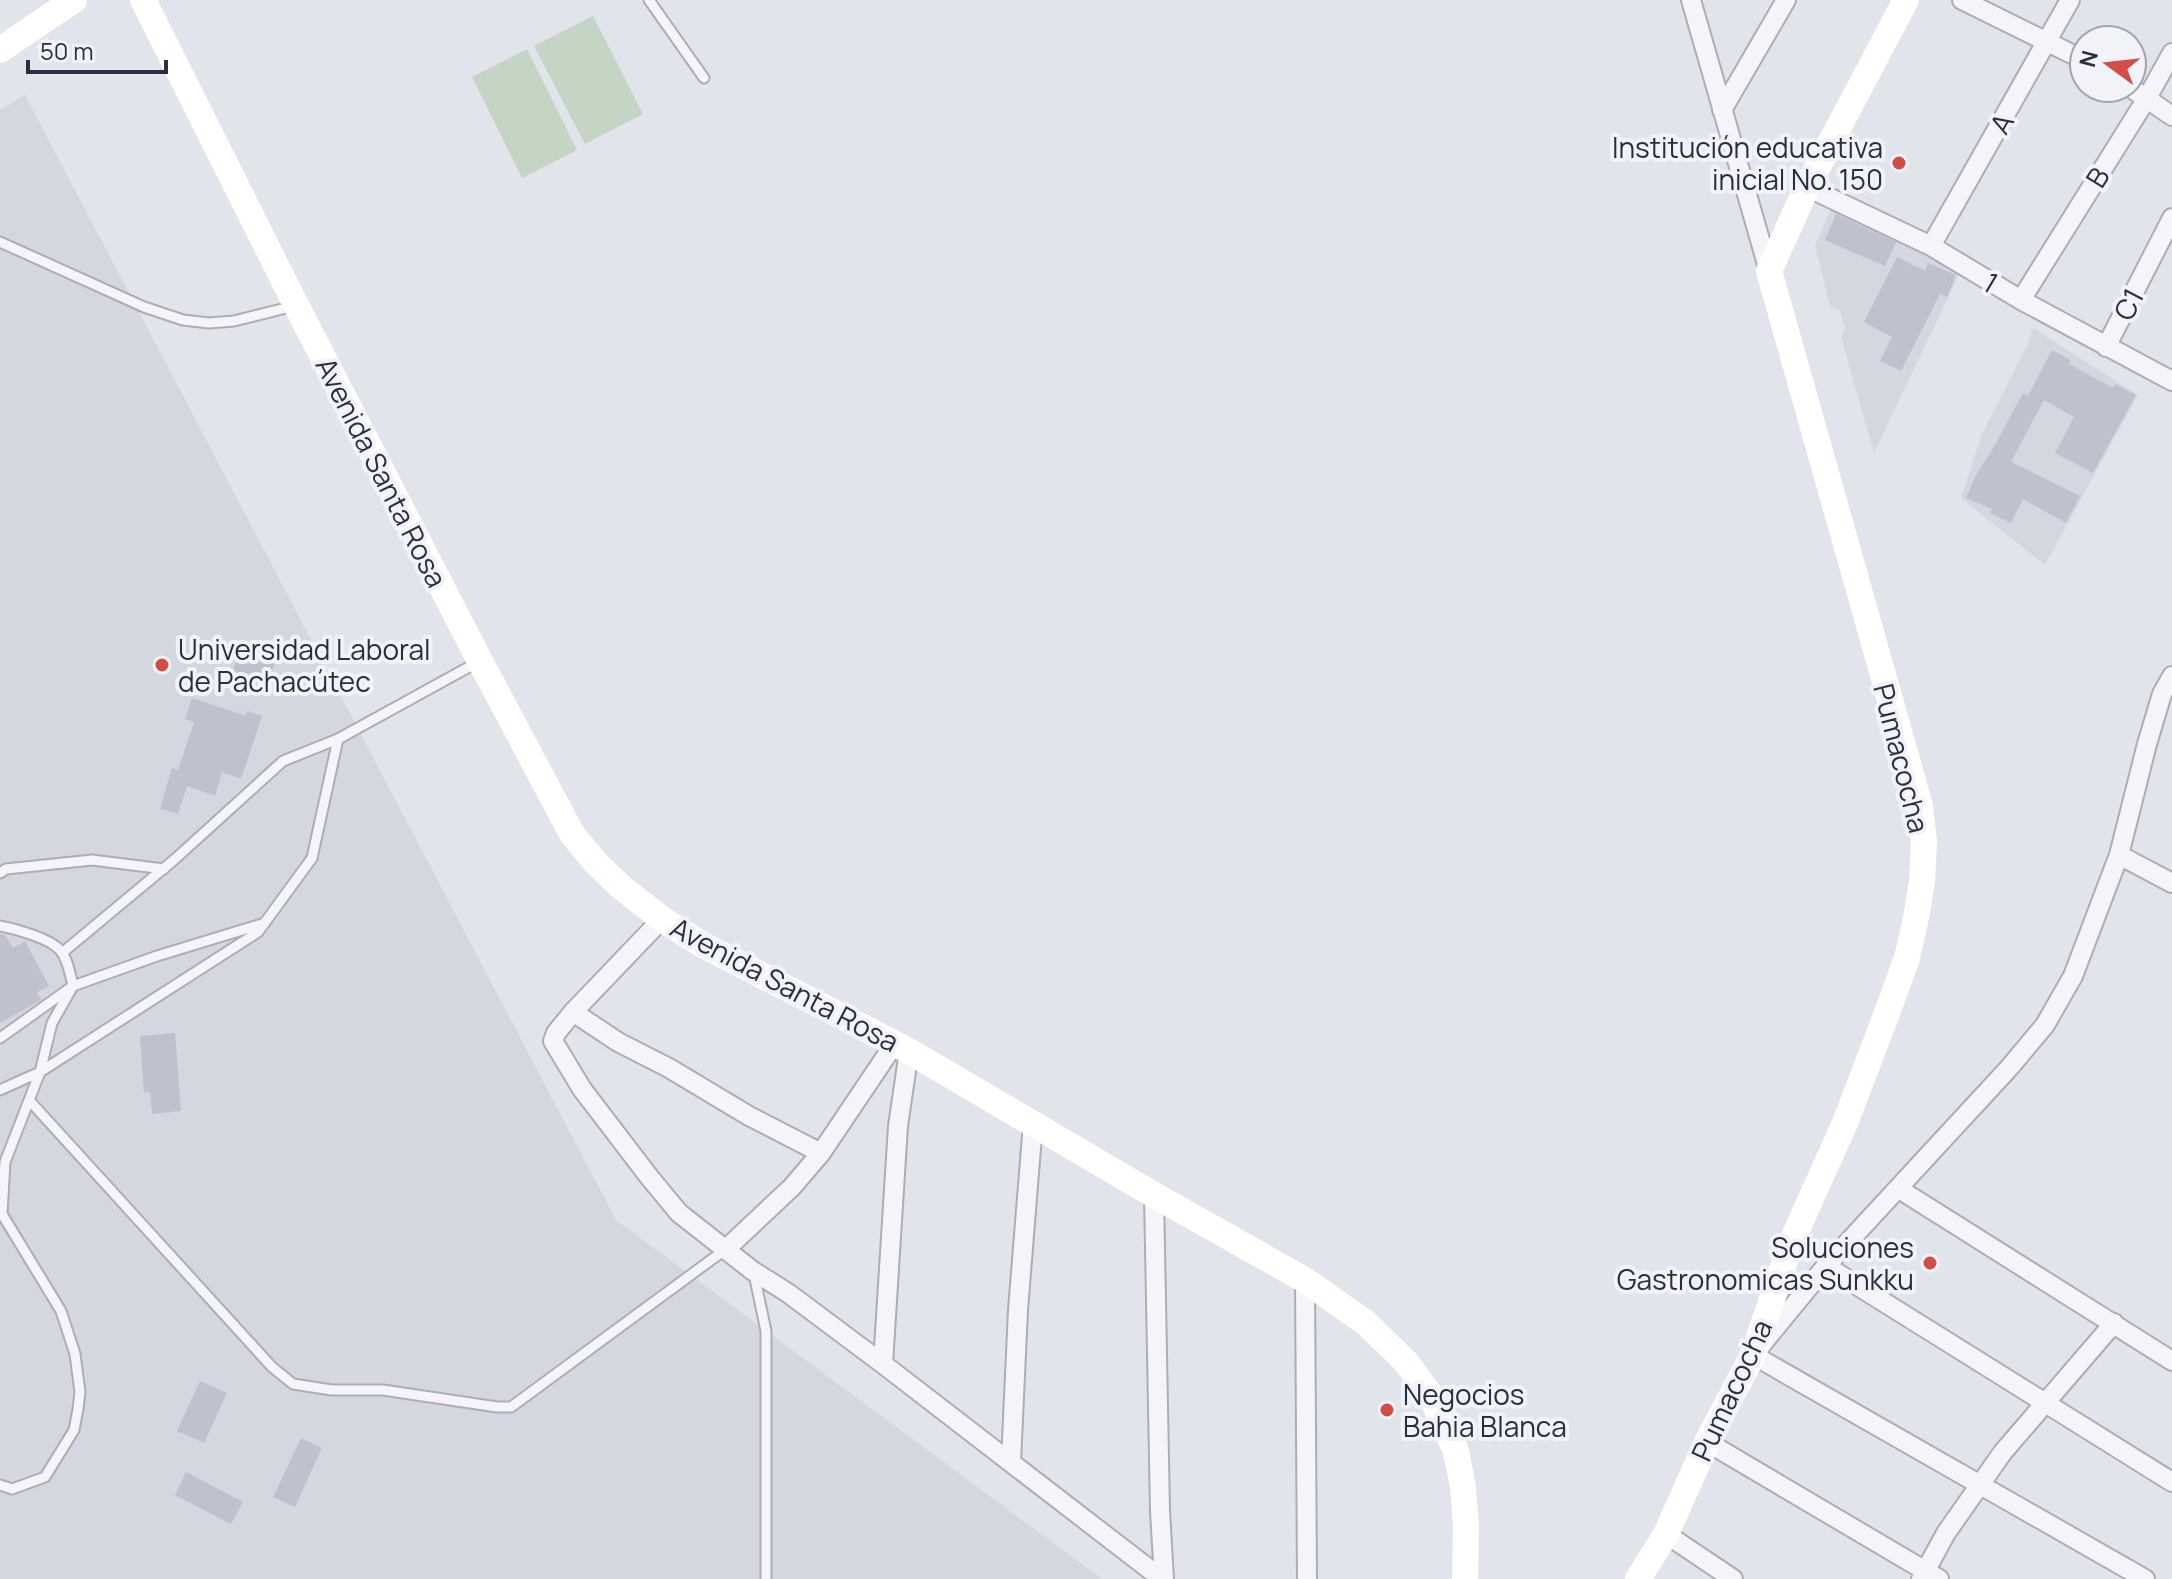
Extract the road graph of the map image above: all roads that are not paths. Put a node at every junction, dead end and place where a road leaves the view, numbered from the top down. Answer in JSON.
{"nodes":[{"id":1,"x":74,"y":0,"type":"edge"},
{"id":2,"x":143,"y":0,"type":"edge"},
{"id":3,"x":649,"y":0,"type":"edge"},
{"id":4,"x":1691,"y":0,"type":"edge"},
{"id":5,"x":1786,"y":0,"type":"edge"},
{"id":6,"x":1906,"y":0,"type":"edge"},
{"id":7,"x":1962,"y":0,"type":"edge"},
{"id":8,"x":2070,"y":0,"type":"edge"},
{"id":9,"x":2048,"y":40,"type":"junction"},
{"id":10,"x":0,"y":50,"type":"edge"},
{"id":11,"x":2068,"y":51,"type":"edge"},
{"id":12,"x":2172,"y":53,"type":"edge"},
{"id":13,"x":704,"y":78,"type":"dead end"},
{"id":14,"x":2148,"y":82,"type":"edge"},
{"id":15,"x":2148,"y":99,"type":"edge"},
{"id":16,"x":2133,"y":104,"type":"edge"},
{"id":17,"x":1722,"y":110,"type":"junction"},
{"id":18,"x":2172,"y":116,"type":"edge"},
{"id":19,"x":1807,"y":187,"type":"junction"},
{"id":20,"x":2172,"y":218,"type":"edge"},
{"id":21,"x":0,"y":242,"type":"edge"},
{"id":22,"x":1931,"y":246,"type":"junction"},
{"id":23,"x":1769,"y":271,"type":"junction"},
{"id":24,"x":2021,"y":300,"type":"junction"},
{"id":25,"x":296,"y":305,"type":"junction"},
{"id":26,"x":2106,"y":347,"type":"junction"},
{"id":27,"x":2172,"y":381,"type":"edge"},
{"id":28,"x":480,"y":661,"type":"junction"},
{"id":29,"x":2172,"y":676,"type":"edge"},
{"id":30,"x":338,"y":739,"type":"junction"},
{"id":31,"x":2119,"y":855,"type":"junction"},
{"id":32,"x":164,"y":869,"type":"junction"},
{"id":33,"x":0,"y":873,"type":"edge"},
{"id":34,"x":2172,"y":883,"type":"edge"},
{"id":35,"x":662,"y":919,"type":"junction"},
{"id":36,"x":265,"y":923,"type":"junction"},
{"id":37,"x":0,"y":926,"type":"edge"},
{"id":38,"x":62,"y":953,"type":"junction"},
{"id":39,"x":73,"y":986,"type":"junction"},
{"id":40,"x":573,"y":1012,"type":"junction"},
{"id":41,"x":0,"y":1038,"type":"edge"},
{"id":42,"x":902,"y":1047,"type":"junction"},
{"id":43,"x":40,"y":1072,"type":"junction"},
{"id":44,"x":0,"y":1090,"type":"edge"},
{"id":45,"x":29,"y":1100,"type":"junction"},
{"id":46,"x":1033,"y":1123,"type":"junction"},
{"id":47,"x":821,"y":1153,"type":"junction"},
{"id":48,"x":1899,"y":1189,"type":"junction"},
{"id":49,"x":1154,"y":1195,"type":"junction"},
{"id":50,"x":726,"y":1249,"type":"junction"},
{"id":51,"x":1826,"y":1266,"type":"junction"},
{"id":52,"x":753,"y":1271,"type":"junction"},
{"id":53,"x":1305,"y":1280,"type":"junction"},
{"id":54,"x":2114,"y":1323,"type":"junction"},
{"id":55,"x":1753,"y":1355,"type":"junction"},
{"id":56,"x":2170,"y":1355,"type":"edge"},
{"id":57,"x":883,"y":1364,"type":"junction"},
{"id":58,"x":2045,"y":1404,"type":"junction"},
{"id":59,"x":1707,"y":1442,"type":"junction"},
{"id":60,"x":1011,"y":1462,"type":"junction"},
{"id":61,"x":2172,"y":1482,"type":"edge"},
{"id":62,"x":0,"y":1485,"type":"edge"},
{"id":63,"x":1980,"y":1485,"type":"junction"},
{"id":64,"x":1666,"y":1534,"type":"junction"},
{"id":65,"x":1928,"y":1576,"type":"edge"},
{"id":66,"x":766,"y":1579,"type":"edge"},
{"id":67,"x":1163,"y":1579,"type":"edge"},
{"id":68,"x":1307,"y":1579,"type":"edge"},
{"id":69,"x":1465,"y":1579,"type":"edge"},
{"id":70,"x":1638,"y":1579,"type":"edge"},
{"id":71,"x":1733,"y":1579,"type":"edge"},
{"id":72,"x":2145,"y":1579,"type":"edge"}],
"edges":[{"from":1,"to":10,"type":"street"},
{"from":2,"to":25,"type":"street","name":"Avenida Santa Rosa"},
{"from":3,"to":13,"type":"lane"},
{"from":4,"to":17,"type":"street","name":"Pumacocha"},
{"from":5,"to":17,"type":"street"},
{"from":6,"to":19,"type":"street"},
{"from":7,"to":9,"type":"street"},
{"from":8,"to":9,"type":"street","name":"A"},
{"from":9,"to":11,"type":"street"},
{"from":9,"to":22,"type":"street","name":"A"},
{"from":12,"to":14,"type":"street","name":"B"},
{"from":15,"to":18,"type":"street"},
{"from":16,"to":24,"type":"street","name":"B"},
{"from":17,"to":23,"type":"street","name":"Pumacocha"},
{"from":19,"to":22,"type":"street","name":"1"},
{"from":19,"to":23,"type":"street"},
{"from":20,"to":26,"type":"street","name":"C1"},
{"from":21,"to":25,"type":"lane"},
{"from":22,"to":24,"type":"street","name":"1"},
{"from":23,"to":55,"type":"street","name":"Pumacocha"},
{"from":24,"to":26,"type":"street","name":"1"},
{"from":25,"to":28,"type":"street","name":"Avenida Santa Rosa"},
{"from":26,"to":27,"type":"street","name":"1"},
{"from":28,"to":30,"type":"lane"},
{"from":28,"to":35,"type":"street","name":"Avenida Santa Rosa"},
{"from":29,"to":31,"type":"street"},
{"from":30,"to":32,"type":"lane"},
{"from":30,"to":36,"type":"lane"},
{"from":31,"to":34,"type":"street"},
{"from":31,"to":48,"type":"street"},
{"from":32,"to":33,"type":"lane"},
{"from":32,"to":38,"type":"lane"},
{"from":35,"to":40,"type":"street"},
{"from":35,"to":42,"type":"street","name":"Avenida Santa Rosa"},
{"from":36,"to":39,"type":"lane"},
{"from":36,"to":43,"type":"lane"},
{"from":37,"to":38,"type":"lane"},
{"from":38,"to":39,"type":"lane"},
{"from":39,"to":41,"type":"lane"},
{"from":39,"to":43,"type":"lane"},
{"from":40,"to":47,"type":"street"},
{"from":40,"to":50,"type":"street"},
{"from":42,"to":46,"type":"street","name":"Avenida Santa Rosa"},
{"from":42,"to":47,"type":"street"},
{"from":42,"to":57,"type":"street"},
{"from":43,"to":44,"type":"lane"},
{"from":43,"to":45,"type":"lane"},
{"from":45,"to":50,"type":"lane"},
{"from":45,"to":62,"type":"lane"},
{"from":46,"to":49,"type":"street","name":"Avenida Santa Rosa"},
{"from":46,"to":60,"type":"street"},
{"from":47,"to":50,"type":"street"},
{"from":48,"to":51,"type":"street"},
{"from":48,"to":54,"type":"street"},
{"from":49,"to":53,"type":"street","name":"Avenida Santa Rosa"},
{"from":49,"to":67,"type":"street"},
{"from":50,"to":52,"type":"street"},
{"from":51,"to":55,"type":"street"},
{"from":51,"to":58,"type":"street"},
{"from":52,"to":57,"type":"street"},
{"from":52,"to":66,"type":"lane"},
{"from":53,"to":68,"type":"street"},
{"from":53,"to":69,"type":"street","name":"Avenida Santa Rosa"},
{"from":54,"to":56,"type":"street"},
{"from":54,"to":58,"type":"street"},
{"from":55,"to":59,"type":"street","name":"Pumacocha"},
{"from":55,"to":63,"type":"street"},
{"from":57,"to":60,"type":"street"},
{"from":58,"to":61,"type":"street"},
{"from":58,"to":63,"type":"street"},
{"from":59,"to":64,"type":"street","name":"Pumacocha"},
{"from":59,"to":65,"type":"street"},
{"from":60,"to":67,"type":"street"},
{"from":63,"to":65,"type":"street"},
{"from":63,"to":72,"type":"street"},
{"from":64,"to":70,"type":"street","name":"Pumacocha"},
{"from":64,"to":71,"type":"street"}]}
